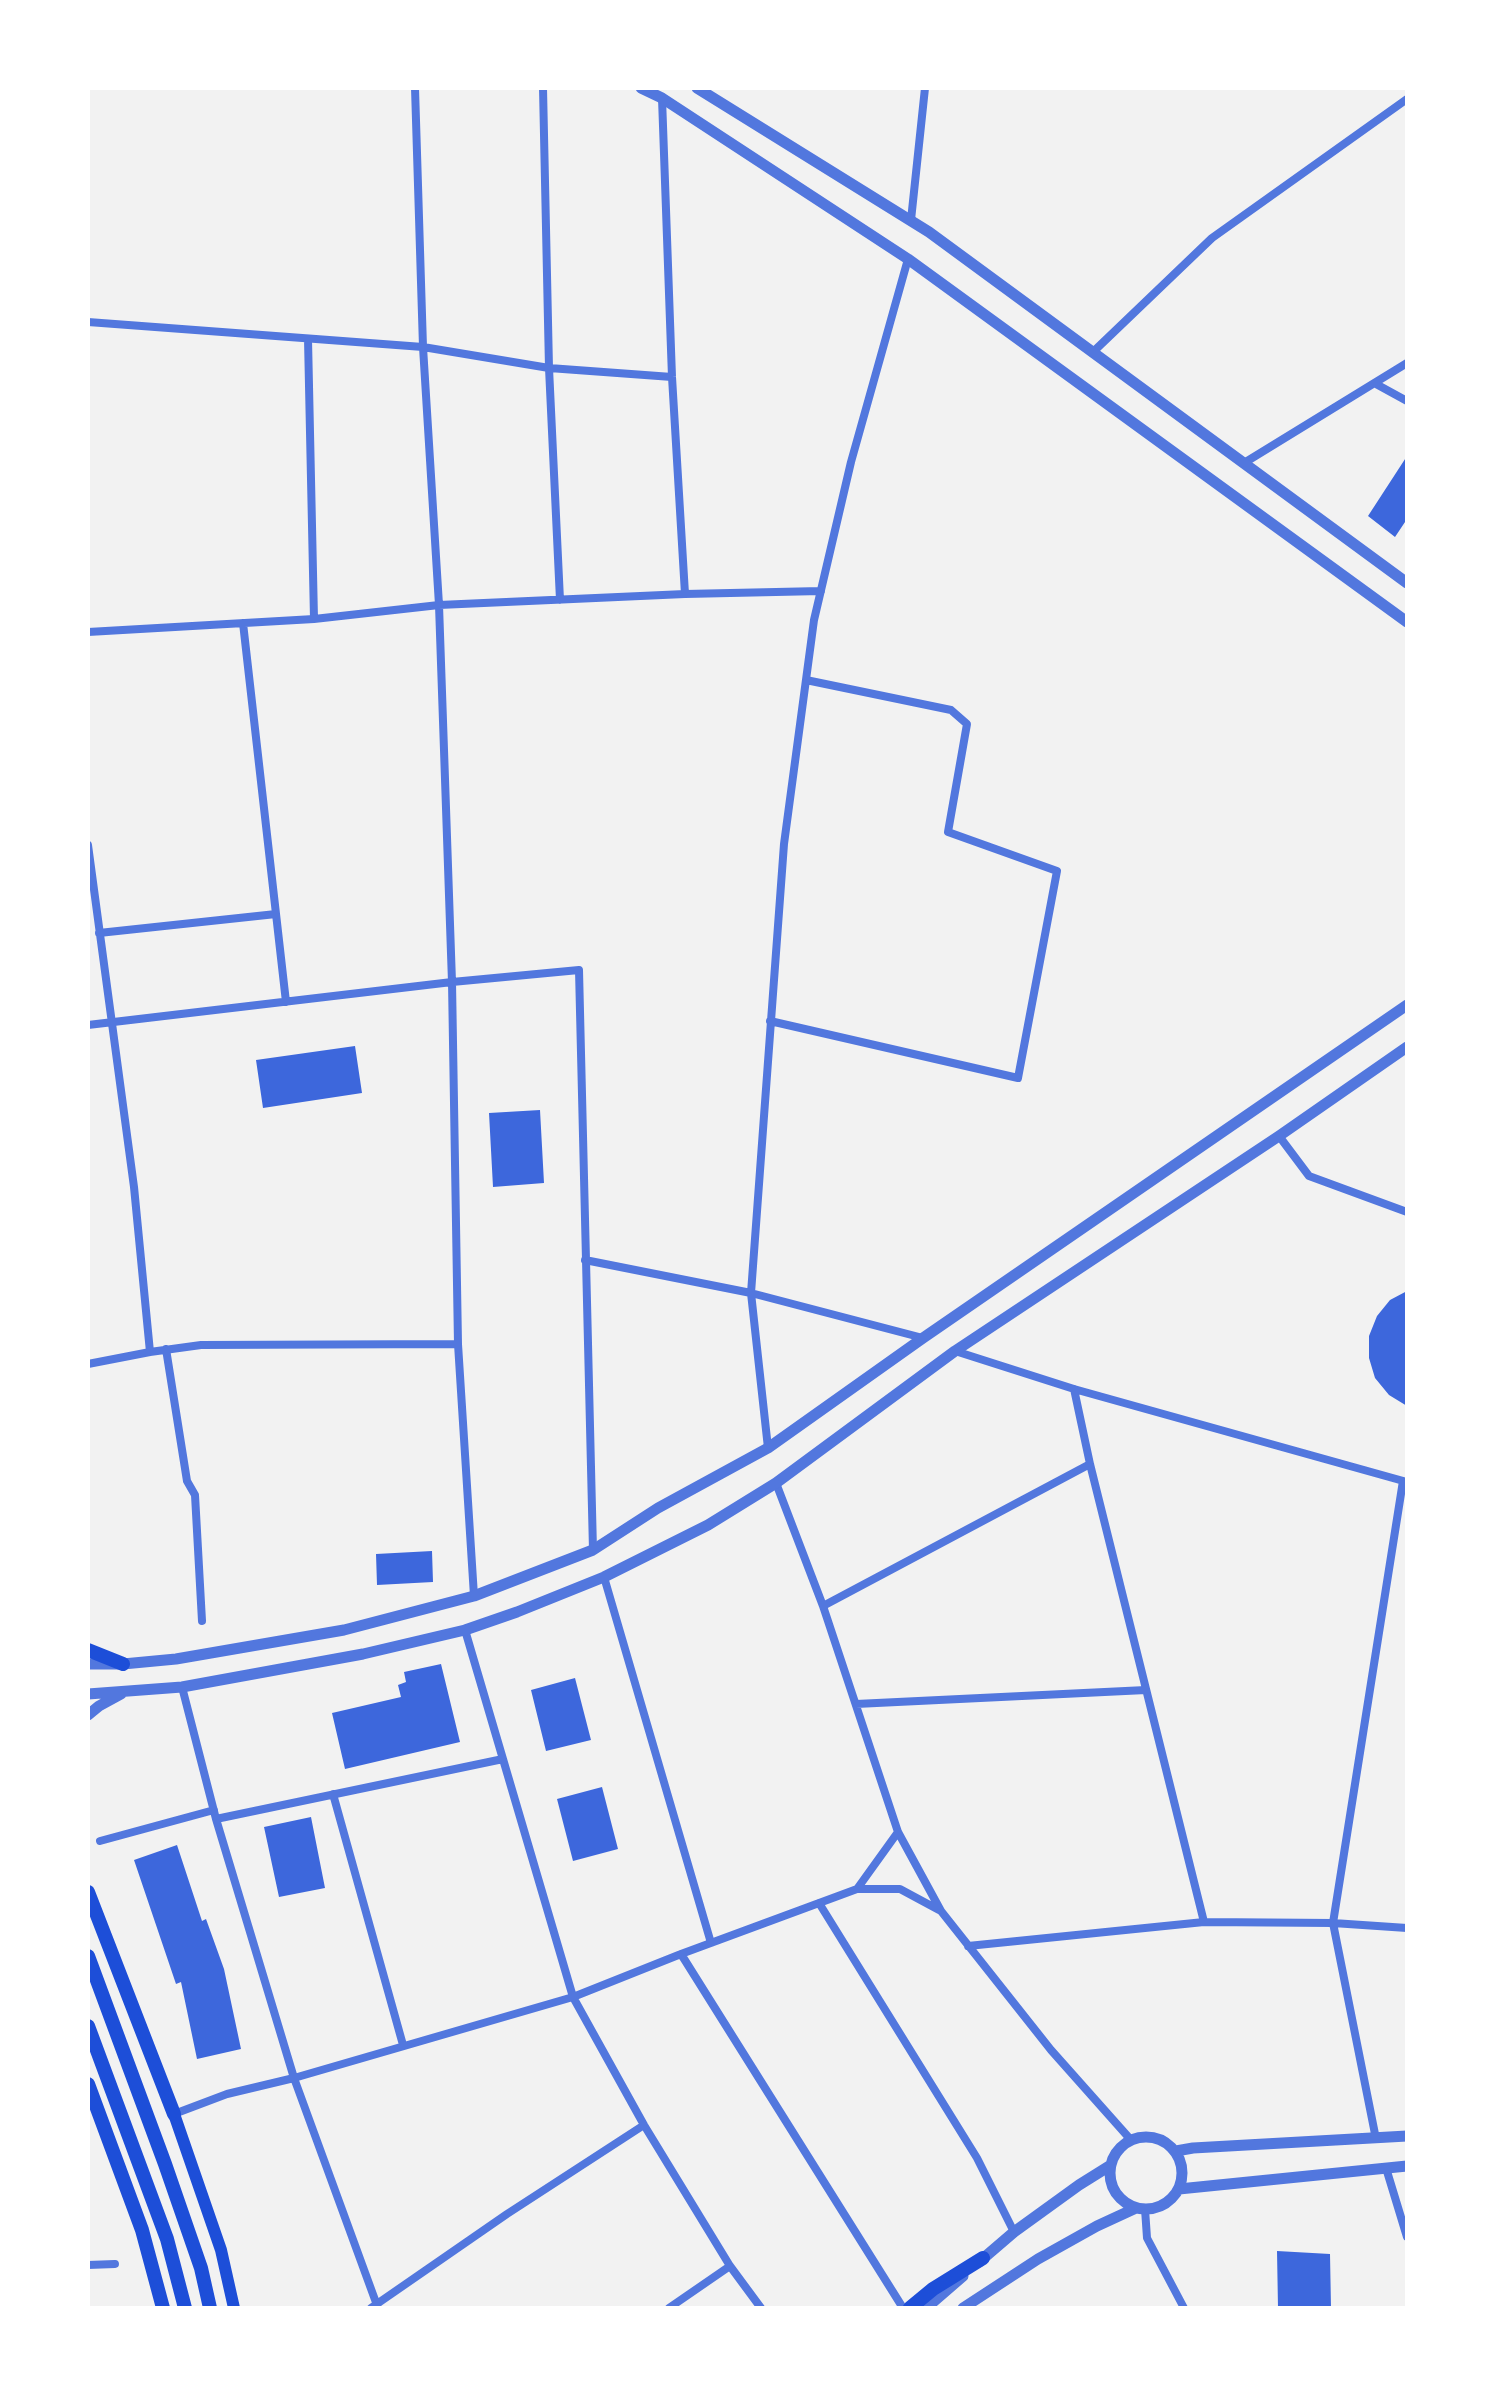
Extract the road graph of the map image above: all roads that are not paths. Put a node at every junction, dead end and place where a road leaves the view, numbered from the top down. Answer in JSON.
{"nodes":[{"id":1,"x":415,"y":88,"type":"edge"},
{"id":2,"x":543,"y":88,"type":"edge"},
{"id":3,"x":641,"y":88,"type":"edge"},
{"id":4,"x":697,"y":88,"type":"edge"},
{"id":5,"x":925,"y":88,"type":"edge"},
{"id":6,"x":662,"y":98,"type":"junction"},
{"id":7,"x":1407,"y":99,"type":"edge"},
{"id":8,"x":911,"y":220,"type":"junction"},
{"id":9,"x":908,"y":259,"type":"junction"},
{"id":10,"x":88,"y":322,"type":"edge"},
{"id":11,"x":308,"y":339,"type":"junction"},
{"id":12,"x":423,"y":347,"type":"junction"},
{"id":13,"x":1093,"y":352,"type":"junction"},
{"id":14,"x":1407,"y":363,"type":"edge"},
{"id":15,"x":549,"y":368,"type":"junction"},
{"id":16,"x":672,"y":377,"type":"junction"},
{"id":17,"x":1376,"y":384,"type":"junction"},
{"id":18,"x":1407,"y":401,"type":"edge"},
{"id":19,"x":1244,"y":463,"type":"junction"},
{"id":20,"x":1407,"y":583,"type":"edge"},
{"id":21,"x":821,"y":591,"type":"junction"},
{"id":22,"x":685,"y":594,"type":"junction"},
{"id":23,"x":560,"y":600,"type":"junction"},
{"id":24,"x":439,"y":605,"type":"junction"},
{"id":25,"x":314,"y":619,"type":"junction"},
{"id":26,"x":1407,"y":622,"type":"edge"},
{"id":27,"x":243,"y":623,"type":"junction"},
{"id":28,"x":88,"y":632,"type":"edge"},
{"id":29,"x":806,"y":680,"type":"junction"},
{"id":30,"x":88,"y":845,"type":"edge"},
{"id":31,"x":276,"y":914,"type":"junction"},
{"id":32,"x":99,"y":933,"type":"junction"},
{"id":33,"x":452,"y":982,"type":"junction"},
{"id":34,"x":286,"y":1002,"type":"junction"},
{"id":35,"x":1407,"y":1005,"type":"edge"},
{"id":36,"x":770,"y":1021,"type":"junction"},
{"id":37,"x":111,"y":1023,"type":"junction"},
{"id":38,"x":88,"y":1025,"type":"edge"},
{"id":39,"x":1407,"y":1047,"type":"edge"},
{"id":40,"x":1279,"y":1136,"type":"junction"},
{"id":41,"x":1407,"y":1212,"type":"edge"},
{"id":42,"x":585,"y":1260,"type":"junction"},
{"id":43,"x":751,"y":1293,"type":"junction"},
{"id":44,"x":923,"y":1338,"type":"junction"},
{"id":45,"x":458,"y":1344,"type":"junction"},
{"id":46,"x":166,"y":1349,"type":"junction"},
{"id":47,"x":955,"y":1351,"type":"junction"},
{"id":48,"x":150,"y":1352,"type":"junction"},
{"id":49,"x":88,"y":1364,"type":"edge"},
{"id":50,"x":1074,"y":1389,"type":"junction"},
{"id":51,"x":768,"y":1448,"type":"junction"},
{"id":52,"x":1090,"y":1464,"type":"junction"},
{"id":53,"x":1405,"y":1482,"type":"edge"},
{"id":54,"x":776,"y":1483,"type":"junction"},
{"id":55,"x":593,"y":1550,"type":"junction"},
{"id":56,"x":604,"y":1577,"type":"junction"},
{"id":57,"x":474,"y":1596,"type":"junction"},
{"id":58,"x":823,"y":1606,"type":"junction"},
{"id":59,"x":202,"y":1621,"type":"dead end"},
{"id":60,"x":465,"y":1630,"type":"junction"},
{"id":61,"x":88,"y":1650,"type":"edge"},
{"id":62,"x":88,"y":1664,"type":"edge"},
{"id":63,"x":123,"y":1664,"type":"junction"},
{"id":64,"x":182,"y":1687,"type":"junction"},
{"id":65,"x":131,"y":1690,"type":"junction"},
{"id":66,"x":1146,"y":1690,"type":"junction"},
{"id":67,"x":88,"y":1694,"type":"edge"},
{"id":68,"x":856,"y":1704,"type":"junction"},
{"id":69,"x":88,"y":1715,"type":"edge"},
{"id":70,"x":503,"y":1759,"type":"junction"},
{"id":71,"x":333,"y":1794,"type":"junction"},
{"id":72,"x":215,"y":1815,"type":"junction"},
{"id":73,"x":898,"y":1832,"type":"junction"},
{"id":74,"x":100,"y":1841,"type":"dead end"},
{"id":75,"x":857,"y":1889,"type":"junction"},
{"id":76,"x":88,"y":1892,"type":"edge"},
{"id":77,"x":819,"y":1903,"type":"junction"},
{"id":78,"x":941,"y":1911,"type":"junction"},
{"id":79,"x":1204,"y":1922,"type":"junction"},
{"id":80,"x":1333,"y":1923,"type":"junction"},
{"id":81,"x":1407,"y":1928,"type":"edge"},
{"id":82,"x":711,"y":1943,"type":"junction"},
{"id":83,"x":968,"y":1946,"type":"junction"},
{"id":84,"x":681,"y":1954,"type":"junction"},
{"id":85,"x":88,"y":1956,"type":"edge"},
{"id":86,"x":573,"y":1997,"type":"junction"},
{"id":87,"x":88,"y":2026,"type":"edge"},
{"id":88,"x":403,"y":2045,"type":"junction"},
{"id":89,"x":294,"y":2078,"type":"junction"},
{"id":90,"x":88,"y":2084,"type":"edge"},
{"id":91,"x":174,"y":2114,"type":"junction"},
{"id":92,"x":644,"y":2125,"type":"junction"},
{"id":93,"x":1407,"y":2136,"type":"edge"},
{"id":94,"x":1376,"y":2139,"type":"junction"},
{"id":95,"x":1131,"y":2140,"type":"junction"},
{"id":96,"x":1176,"y":2151,"type":"junction"},
{"id":97,"x":1111,"y":2165,"type":"junction"},
{"id":98,"x":1407,"y":2166,"type":"edge"},
{"id":99,"x":1386,"y":2168,"type":"junction"},
{"id":100,"x":1179,"y":2189,"type":"junction"},
{"id":101,"x":1141,"y":2208,"type":"junction"},
{"id":102,"x":1014,"y":2232,"type":"junction"},
{"id":103,"x":1407,"y":2237,"type":"edge"},
{"id":104,"x":983,"y":2258,"type":"junction"},
{"id":105,"x":115,"y":2264,"type":"dead end"},
{"id":106,"x":88,"y":2265,"type":"edge"},
{"id":107,"x":730,"y":2266,"type":"junction"},
{"id":108,"x":375,"y":2307,"type":"edge"},
{"id":109,"x":163,"y":2308,"type":"edge"},
{"id":110,"x":185,"y":2308,"type":"edge"},
{"id":111,"x":210,"y":2308,"type":"edge"},
{"id":112,"x":234,"y":2308,"type":"edge"},
{"id":113,"x":669,"y":2308,"type":"edge"},
{"id":114,"x":761,"y":2308,"type":"edge"},
{"id":115,"x":903,"y":2308,"type":"edge"},
{"id":116,"x":910,"y":2308,"type":"edge"},
{"id":117,"x":926,"y":2308,"type":"edge"},
{"id":118,"x":963,"y":2308,"type":"edge"},
{"id":119,"x":1184,"y":2308,"type":"edge"}],
"edges":[{"from":1,"to":12,"type":"street"},
{"from":2,"to":15,"type":"street"},
{"from":3,"to":6,"type":"street"},
{"from":4,"to":8,"type":"street"},
{"from":5,"to":8,"type":"street"},
{"from":6,"to":9,"type":"street"},
{"from":6,"to":16,"type":"street"},
{"from":7,"to":13,"type":"street"},
{"from":8,"to":13,"type":"street"},
{"from":9,"to":21,"type":"street"},
{"from":9,"to":26,"type":"street"},
{"from":10,"to":11,"type":"street"},
{"from":11,"to":12,"type":"street"},
{"from":11,"to":25,"type":"street"},
{"from":12,"to":15,"type":"street"},
{"from":12,"to":24,"type":"street"},
{"from":13,"to":19,"type":"street"},
{"from":14,"to":17,"type":"street"},
{"from":15,"to":16,"type":"street"},
{"from":15,"to":23,"type":"street"},
{"from":16,"to":22,"type":"street"},
{"from":17,"to":18,"type":"street"},
{"from":17,"to":19,"type":"street"},
{"from":19,"to":20,"type":"street"},
{"from":21,"to":22,"type":"street"},
{"from":21,"to":29,"type":"street"},
{"from":22,"to":23,"type":"street"},
{"from":23,"to":24,"type":"street"},
{"from":24,"to":25,"type":"street"},
{"from":24,"to":33,"type":"street"},
{"from":25,"to":27,"type":"street"},
{"from":27,"to":28,"type":"street"},
{"from":27,"to":31,"type":"street"},
{"from":29,"to":36,"type":"street"},
{"from":29,"to":36,"type":"street"},
{"from":30,"to":32,"type":"street"},
{"from":31,"to":32,"type":"street"},
{"from":31,"to":34,"type":"street"},
{"from":32,"to":37,"type":"street"},
{"from":33,"to":34,"type":"street"},
{"from":33,"to":42,"type":"street"},
{"from":33,"to":45,"type":"street"},
{"from":34,"to":37,"type":"street"},
{"from":35,"to":44,"type":"street"},
{"from":36,"to":43,"type":"street"},
{"from":37,"to":38,"type":"street"},
{"from":37,"to":48,"type":"street"},
{"from":39,"to":40,"type":"street"},
{"from":40,"to":41,"type":"street"},
{"from":40,"to":47,"type":"street"},
{"from":42,"to":43,"type":"street"},
{"from":42,"to":55,"type":"street"},
{"from":43,"to":44,"type":"street"},
{"from":43,"to":51,"type":"street"},
{"from":44,"to":51,"type":"street"},
{"from":45,"to":46,"type":"street"},
{"from":45,"to":57,"type":"street"},
{"from":46,"to":48,"type":"street"},
{"from":46,"to":59,"type":"street"},
{"from":47,"to":50,"type":"street"},
{"from":47,"to":54,"type":"street"},
{"from":48,"to":49,"type":"street"},
{"from":50,"to":52,"type":"street"},
{"from":50,"to":53,"type":"street"},
{"from":51,"to":55,"type":"street"},
{"from":52,"to":58,"type":"street"},
{"from":52,"to":66,"type":"street"},
{"from":53,"to":80,"type":"street"},
{"from":54,"to":56,"type":"street"},
{"from":54,"to":58,"type":"street"},
{"from":55,"to":57,"type":"street"},
{"from":56,"to":60,"type":"street"},
{"from":56,"to":82,"type":"street"},
{"from":57,"to":63,"type":"street"},
{"from":58,"to":68,"type":"street"},
{"from":60,"to":64,"type":"street"},
{"from":60,"to":70,"type":"street"},
{"from":61,"to":63,"type":"main road"},
{"from":62,"to":63,"type":"street"},
{"from":64,"to":65,"type":"street"},
{"from":64,"to":72,"type":"street"},
{"from":65,"to":67,"type":"street"},
{"from":65,"to":69,"type":"street"},
{"from":66,"to":68,"type":"street"},
{"from":66,"to":79,"type":"street"},
{"from":68,"to":73,"type":"street"},
{"from":70,"to":71,"type":"street"},
{"from":70,"to":86,"type":"street"},
{"from":71,"to":72,"type":"street"},
{"from":71,"to":88,"type":"street"},
{"from":72,"to":74,"type":"street"},
{"from":72,"to":89,"type":"street"},
{"from":73,"to":75,"type":"street"},
{"from":73,"to":78,"type":"street"},
{"from":75,"to":77,"type":"street"},
{"from":75,"to":78,"type":"street"},
{"from":76,"to":91,"type":"main road"},
{"from":77,"to":82,"type":"street"},
{"from":77,"to":102,"type":"street"},
{"from":78,"to":83,"type":"street"},
{"from":79,"to":80,"type":"street"},
{"from":79,"to":83,"type":"street"},
{"from":80,"to":81,"type":"street"},
{"from":80,"to":94,"type":"street"},
{"from":82,"to":84,"type":"street"},
{"from":83,"to":95,"type":"street"},
{"from":84,"to":86,"type":"street"},
{"from":84,"to":115,"type":"street"},
{"from":85,"to":111,"type":"main road"},
{"from":86,"to":88,"type":"street"},
{"from":86,"to":92,"type":"street"},
{"from":87,"to":110,"type":"main road"},
{"from":88,"to":89,"type":"street"},
{"from":89,"to":91,"type":"street"},
{"from":89,"to":108,"type":"street"},
{"from":90,"to":109,"type":"main road"},
{"from":91,"to":112,"type":"main road"},
{"from":92,"to":107,"type":"street"},
{"from":92,"to":108,"type":"street"},
{"from":93,"to":94,"type":"street"},
{"from":94,"to":96,"type":"street"},
{"from":95,"to":96,"type":"street"},
{"from":95,"to":97,"type":"street"},
{"from":96,"to":100,"type":"street"},
{"from":97,"to":101,"type":"street"},
{"from":97,"to":102,"type":"street"},
{"from":98,"to":99,"type":"street"},
{"from":99,"to":100,"type":"street"},
{"from":99,"to":103,"type":"street"},
{"from":100,"to":101,"type":"street"},
{"from":101,"to":118,"type":"street"},
{"from":101,"to":119,"type":"street"},
{"from":102,"to":104,"type":"street"},
{"from":104,"to":116,"type":"main road"},
{"from":104,"to":117,"type":"street"},
{"from":105,"to":106,"type":"street"},
{"from":107,"to":113,"type":"street"},
{"from":107,"to":114,"type":"street"}]}
